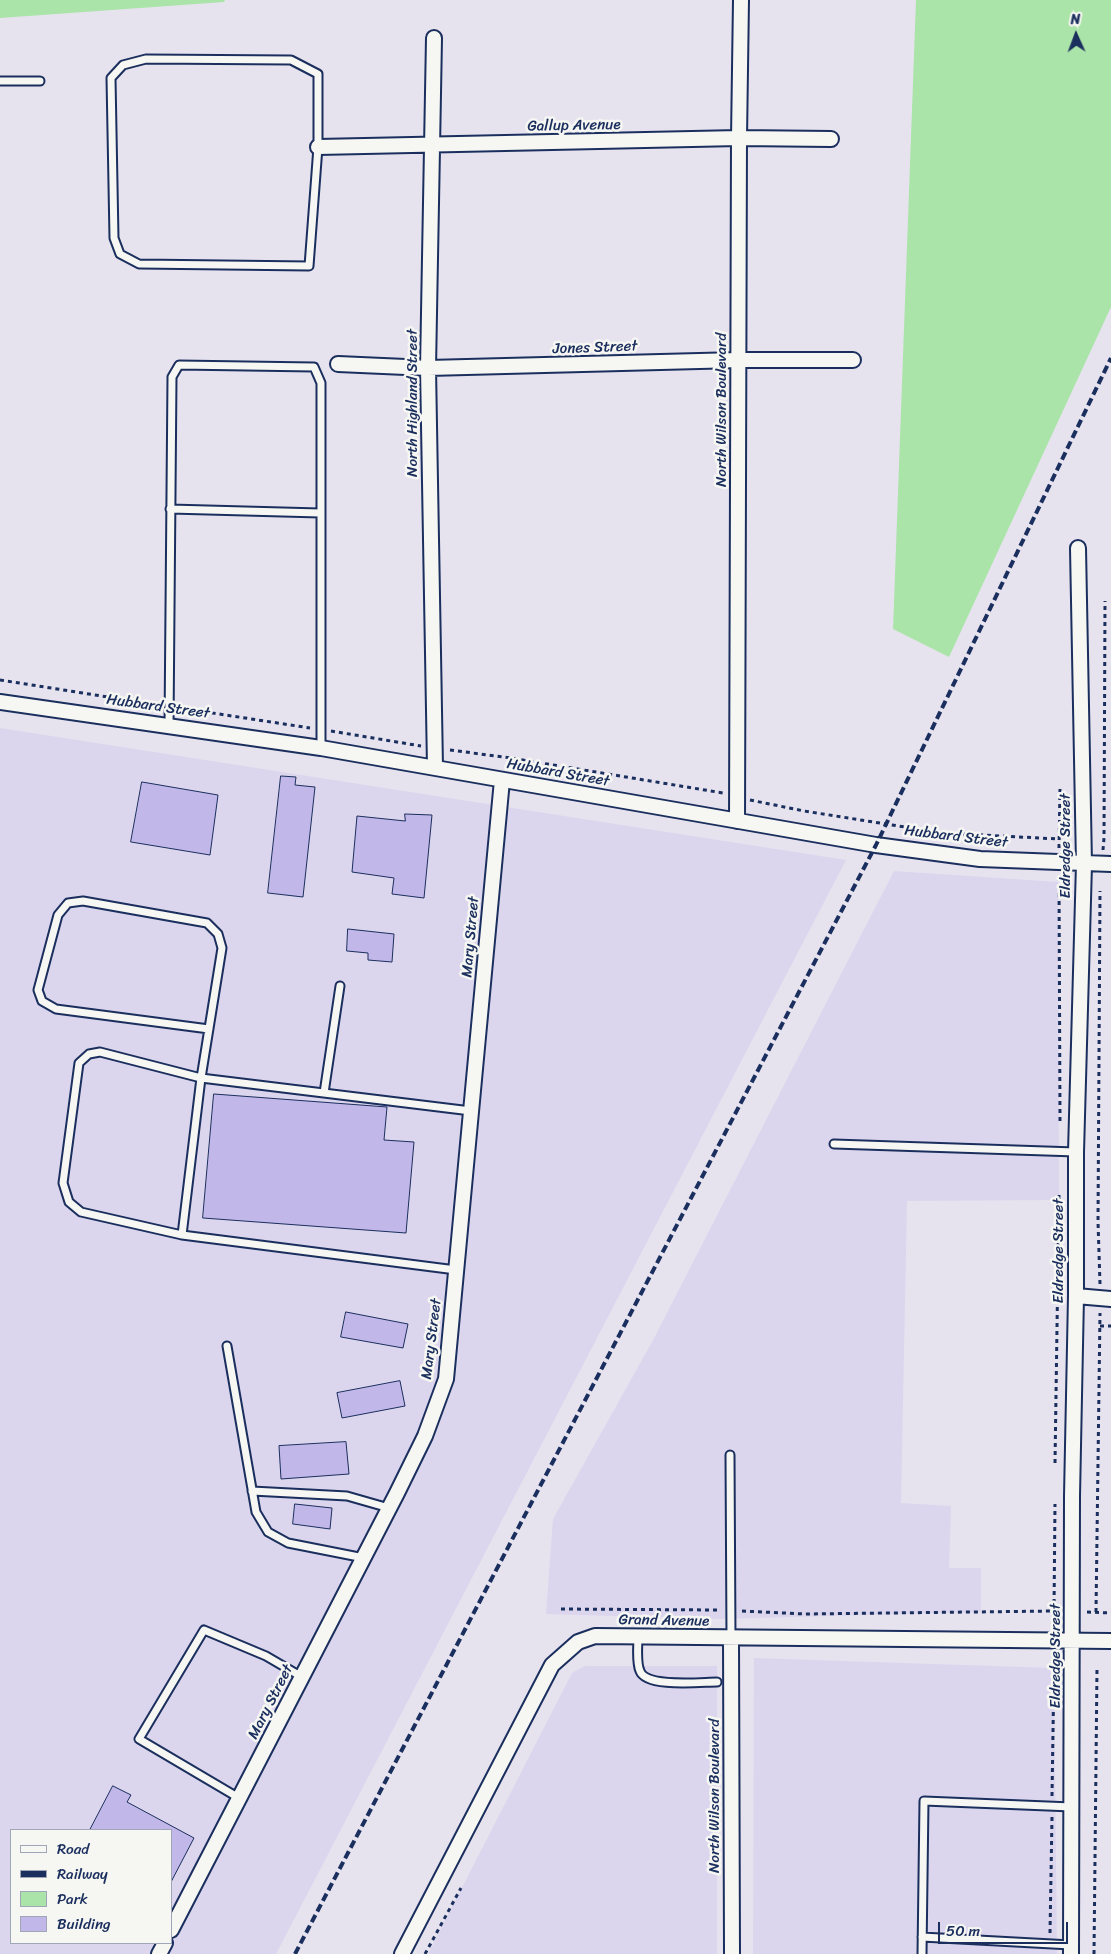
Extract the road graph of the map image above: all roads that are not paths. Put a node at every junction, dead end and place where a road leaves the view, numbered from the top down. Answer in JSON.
{"nodes":[{"id":1,"x":741,"y":0,"type":"edge"},
{"id":2,"x":434,"y":38,"type":"dead end"},
{"id":3,"x":0,"y":81,"type":"edge"},
{"id":4,"x":40,"y":81,"type":"dead end"},
{"id":5,"x":739,"y":138,"type":"junction"},
{"id":6,"x":831,"y":139,"type":"dead end"},
{"id":7,"x":431,"y":145,"type":"junction"},
{"id":8,"x":318,"y":147,"type":"junction"},
{"id":9,"x":738,"y":360,"type":"junction"},
{"id":10,"x":853,"y":360,"type":"dead end"},
{"id":11,"x":338,"y":364,"type":"dead end"},
{"id":12,"x":428,"y":368,"type":"junction"},
{"id":13,"x":170,"y":509,"type":"junction"},
{"id":14,"x":320,"y":513,"type":"junction"},
{"id":15,"x":1078,"y":548,"type":"dead end"},
{"id":16,"x":0,"y":702,"type":"edge"},
{"id":17,"x":169,"y":725,"type":"junction"},
{"id":18,"x":321,"y":748,"type":"junction"},
{"id":19,"x":435,"y":767,"type":"junction"},
{"id":20,"x":502,"y":780,"type":"junction"},
{"id":21,"x":737,"y":821,"type":"junction"},
{"id":22,"x":1084,"y":864,"type":"junction"},
{"id":23,"x":1106,"y":864,"type":"edge"},
{"id":24,"x":340,"y":986,"type":"dead end"},
{"id":25,"x":209,"y":1029,"type":"junction"},
{"id":26,"x":201,"y":1078,"type":"junction"},
{"id":27,"x":324,"y":1093,"type":"junction"},
{"id":28,"x":471,"y":1112,"type":"junction"},
{"id":29,"x":834,"y":1144,"type":"dead end"},
{"id":30,"x":1076,"y":1152,"type":"junction"},
{"id":31,"x":182,"y":1235,"type":"junction"},
{"id":32,"x":456,"y":1270,"type":"junction"},
{"id":33,"x":1076,"y":1296,"type":"junction"},
{"id":34,"x":1106,"y":1299,"type":"edge"},
{"id":35,"x":227,"y":1346,"type":"dead end"},
{"id":36,"x":730,"y":1455,"type":"dead end"},
{"id":37,"x":252,"y":1491,"type":"junction"},
{"id":38,"x":389,"y":1508,"type":"junction"},
{"id":39,"x":364,"y":1558,"type":"junction"},
{"id":40,"x":638,"y":1636,"type":"junction"},
{"id":41,"x":731,"y":1639,"type":"junction"},
{"id":42,"x":1071,"y":1641,"type":"junction"},
{"id":43,"x":1111,"y":1641,"type":"edge"},
{"id":44,"x":302,"y":1677,"type":"junction"},
{"id":45,"x":717,"y":1682,"type":"dead end"},
{"id":46,"x":240,"y":1798,"type":"junction"},
{"id":47,"x":1072,"y":1807,"type":"junction"},
{"id":48,"x":172,"y":1928,"type":"edge"},
{"id":49,"x":922,"y":1937,"type":"junction"},
{"id":50,"x":1071,"y":1949,"type":"edge"},
{"id":51,"x":402,"y":1954,"type":"edge"},
{"id":52,"x":732,"y":1954,"type":"edge"},
{"id":53,"x":922,"y":1954,"type":"edge"}],
"edges":[{"from":1,"to":5,"type":"street","name":"North Wilson Boulevard"},
{"from":2,"to":7,"type":"street","name":"North Highland Street"},
{"from":3,"to":4,"type":"lane"},
{"from":5,"to":6,"type":"street","name":"Gallup Avenue"},
{"from":5,"to":7,"type":"street","name":"Gallup Avenue"},
{"from":5,"to":9,"type":"street","name":"North Wilson Boulevard"},
{"from":7,"to":8,"type":"street","name":"Gallup Avenue"},
{"from":7,"to":12,"type":"street","name":"North Highland Street"},
{"from":8,"to":8,"type":"lane"},
{"from":9,"to":10,"type":"street","name":"Jones Street"},
{"from":9,"to":12,"type":"street","name":"Jones Street"},
{"from":9,"to":21,"type":"street","name":"North Wilson Boulevard"},
{"from":11,"to":12,"type":"street","name":"Jones Street"},
{"from":12,"to":19,"type":"street","name":"North Highland Street"},
{"from":13,"to":14,"type":"lane"},
{"from":13,"to":14,"type":"lane"},
{"from":13,"to":17,"type":"lane"},
{"from":14,"to":18,"type":"lane"},
{"from":15,"to":22,"type":"street","name":"Eldredge Street"},
{"from":16,"to":17,"type":"street","name":"Hubbard Street"},
{"from":17,"to":18,"type":"street","name":"Hubbard Street"},
{"from":18,"to":19,"type":"street","name":"Hubbard Street"},
{"from":19,"to":20,"type":"street","name":"Hubbard Street"},
{"from":20,"to":21,"type":"street","name":"Hubbard Street"},
{"from":20,"to":28,"type":"street","name":"Mary Street"},
{"from":21,"to":22,"type":"street","name":"Hubbard Street"},
{"from":22,"to":23,"type":"street","name":"Hubbard Street"},
{"from":22,"to":30,"type":"street","name":"Eldredge Street"},
{"from":24,"to":27,"type":"lane"},
{"from":25,"to":25,"type":"lane"},
{"from":25,"to":26,"type":"lane"},
{"from":26,"to":27,"type":"lane"},
{"from":26,"to":31,"type":"lane"},
{"from":26,"to":31,"type":"lane"},
{"from":27,"to":28,"type":"lane"},
{"from":28,"to":32,"type":"street","name":"Mary Street"},
{"from":29,"to":30,"type":"lane"},
{"from":30,"to":33,"type":"street","name":"Eldredge Street"},
{"from":31,"to":32,"type":"lane"},
{"from":32,"to":38,"type":"street","name":"Mary Street"},
{"from":33,"to":34,"type":"street"},
{"from":33,"to":42,"type":"street","name":"Eldredge Street"},
{"from":35,"to":37,"type":"lane"},
{"from":36,"to":41,"type":"lane"},
{"from":37,"to":38,"type":"lane"},
{"from":37,"to":39,"type":"lane"},
{"from":38,"to":39,"type":"street","name":"Mary Street"},
{"from":39,"to":44,"type":"street","name":"Mary Street"},
{"from":40,"to":41,"type":"street","name":"Grand Avenue"},
{"from":40,"to":45,"type":"lane"},
{"from":40,"to":51,"type":"street","name":"Grand Avenue"},
{"from":41,"to":42,"type":"street","name":"Grand Avenue"},
{"from":41,"to":52,"type":"street","name":"North Wilson Boulevard"},
{"from":42,"to":43,"type":"street","name":"Grand Avenue"},
{"from":42,"to":47,"type":"street","name":"Eldredge Street"},
{"from":44,"to":46,"type":"street","name":"Mary Street"},
{"from":44,"to":46,"type":"lane"},
{"from":46,"to":48,"type":"street","name":"Mary Street"},
{"from":47,"to":49,"type":"lane"},
{"from":47,"to":50,"type":"street","name":"Eldredge Street"},
{"from":49,"to":50,"type":"lane"},
{"from":49,"to":53,"type":"lane"}]}
